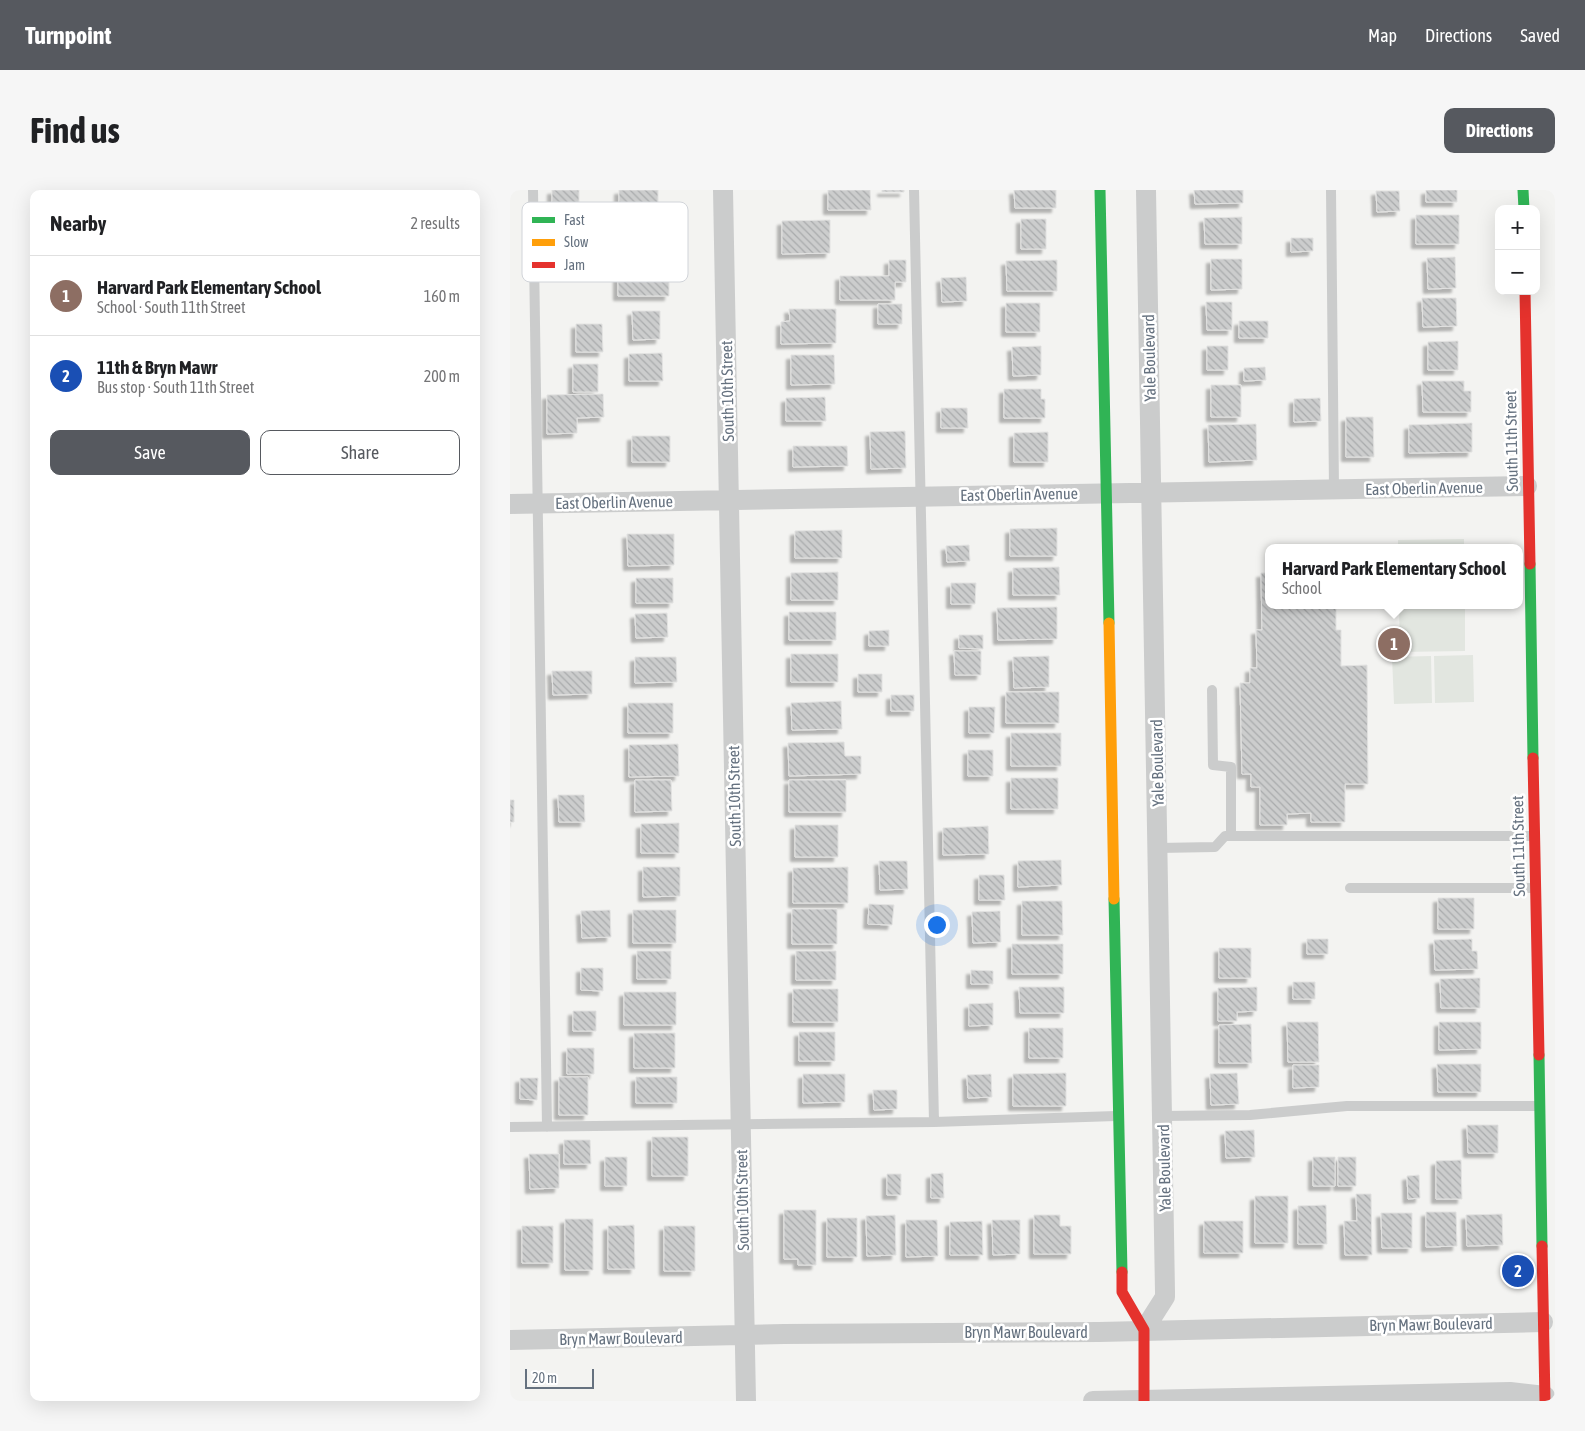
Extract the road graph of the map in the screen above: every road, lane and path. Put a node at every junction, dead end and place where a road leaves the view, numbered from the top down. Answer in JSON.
{"nodes":[{"id":1,"x":723,"y":190,"type":"edge"},
{"id":2,"x":914,"y":190,"type":"edge"},
{"id":3,"x":1100,"y":190,"type":"edge"},
{"id":4,"x":1146,"y":190,"type":"edge"},
{"id":5,"x":1331,"y":190,"type":"edge"},
{"id":6,"x":1523,"y":190,"type":"edge"},
{"id":7,"x":1524,"y":205,"type":"edge"},
{"id":8,"x":534,"y":282,"type":"edge"},
{"id":9,"x":1525,"y":295,"type":"edge"},
{"id":10,"x":1527,"y":486,"type":"junction"},
{"id":11,"x":1334,"y":490,"type":"junction"},
{"id":12,"x":1106,"y":492,"type":"junction"},
{"id":13,"x":1152,"y":492,"type":"junction"},
{"id":14,"x":921,"y":496,"type":"junction"},
{"id":15,"x":729,"y":500,"type":"junction"},
{"id":16,"x":538,"y":503,"type":"junction"},
{"id":17,"x":510,"y":504,"type":"edge"},
{"id":18,"x":1212,"y":690,"type":"dead end"},
{"id":19,"x":1231,"y":836,"type":"junction"},
{"id":20,"x":1534,"y":836,"type":"junction"},
{"id":21,"x":1158,"y":848,"type":"junction"},
{"id":22,"x":1350,"y":888,"type":"dead end"},
{"id":23,"x":1535,"y":888,"type":"junction"},
{"id":24,"x":1538,"y":1106,"type":"junction"},
{"id":25,"x":1117,"y":1116,"type":"junction"},
{"id":26,"x":1163,"y":1116,"type":"junction"},
{"id":27,"x":934,"y":1122,"type":"junction"},
{"id":28,"x":740,"y":1124,"type":"junction"},
{"id":29,"x":510,"y":1127,"type":"edge"},
{"id":30,"x":547,"y":1127,"type":"junction"},
{"id":31,"x":1549,"y":1321,"type":"edge"},
{"id":32,"x":1144,"y":1330,"type":"junction"},
{"id":33,"x":745,"y":1335,"type":"junction"},
{"id":34,"x":510,"y":1340,"type":"edge"},
{"id":35,"x":1548,"y":1398,"type":"edge"},
{"id":36,"x":746,"y":1401,"type":"edge"},
{"id":37,"x":1093,"y":1401,"type":"edge"},
{"id":38,"x":1144,"y":1401,"type":"edge"}],
"edges":[{"from":1,"to":15,"type":"street","name":"South 10th Street"},
{"from":2,"to":14,"type":"lane"},
{"from":3,"to":12,"type":"street"},
{"from":4,"to":13,"type":"street","name":"Yale Boulevard"},
{"from":5,"to":11,"type":"lane"},
{"from":6,"to":7,"type":"street"},
{"from":8,"to":16,"type":"lane"},
{"from":9,"to":10,"type":"street","name":"South 11th Street"},
{"from":10,"to":11,"type":"street","name":"East Oberlin Avenue"},
{"from":10,"to":20,"type":"street","name":"South 11th Street"},
{"from":11,"to":13,"type":"street","name":"East Oberlin Avenue"},
{"from":12,"to":13,"type":"street","name":"East Oberlin Avenue"},
{"from":12,"to":14,"type":"street","name":"East Oberlin Avenue"},
{"from":12,"to":25,"type":"street"},
{"from":13,"to":21,"type":"street","name":"Yale Boulevard"},
{"from":14,"to":15,"type":"street","name":"East Oberlin Avenue"},
{"from":14,"to":27,"type":"lane"},
{"from":15,"to":16,"type":"street","name":"East Oberlin Avenue"},
{"from":15,"to":28,"type":"street","name":"South 10th Street"},
{"from":16,"to":17,"type":"street","name":"East Oberlin Avenue"},
{"from":16,"to":30,"type":"lane"},
{"from":18,"to":19,"type":"lane"},
{"from":19,"to":20,"type":"lane"},
{"from":19,"to":21,"type":"lane"},
{"from":20,"to":23,"type":"street","name":"South 11th Street"},
{"from":21,"to":26,"type":"street","name":"Yale Boulevard"},
{"from":22,"to":23,"type":"lane"},
{"from":23,"to":24,"type":"street","name":"South 11th Street"},
{"from":24,"to":26,"type":"lane"},
{"from":24,"to":31,"type":"street","name":"South 11th Street"},
{"from":25,"to":27,"type":"lane"},
{"from":25,"to":32,"type":"street"},
{"from":26,"to":32,"type":"street","name":"Yale Boulevard"},
{"from":27,"to":28,"type":"lane"},
{"from":28,"to":30,"type":"lane"},
{"from":28,"to":33,"type":"street","name":"South 10th Street"},
{"from":29,"to":30,"type":"lane"},
{"from":31,"to":32,"type":"street","name":"Bryn Mawr Boulevard"},
{"from":31,"to":35,"type":"street","name":"South 11th Street"},
{"from":32,"to":33,"type":"street","name":"Bryn Mawr Boulevard"},
{"from":32,"to":38,"type":"street"},
{"from":33,"to":34,"type":"street","name":"Bryn Mawr Boulevard"},
{"from":33,"to":36,"type":"street","name":"South 10th Street"},
{"from":35,"to":38,"type":"street"},
{"from":37,"to":38,"type":"street"}]}
